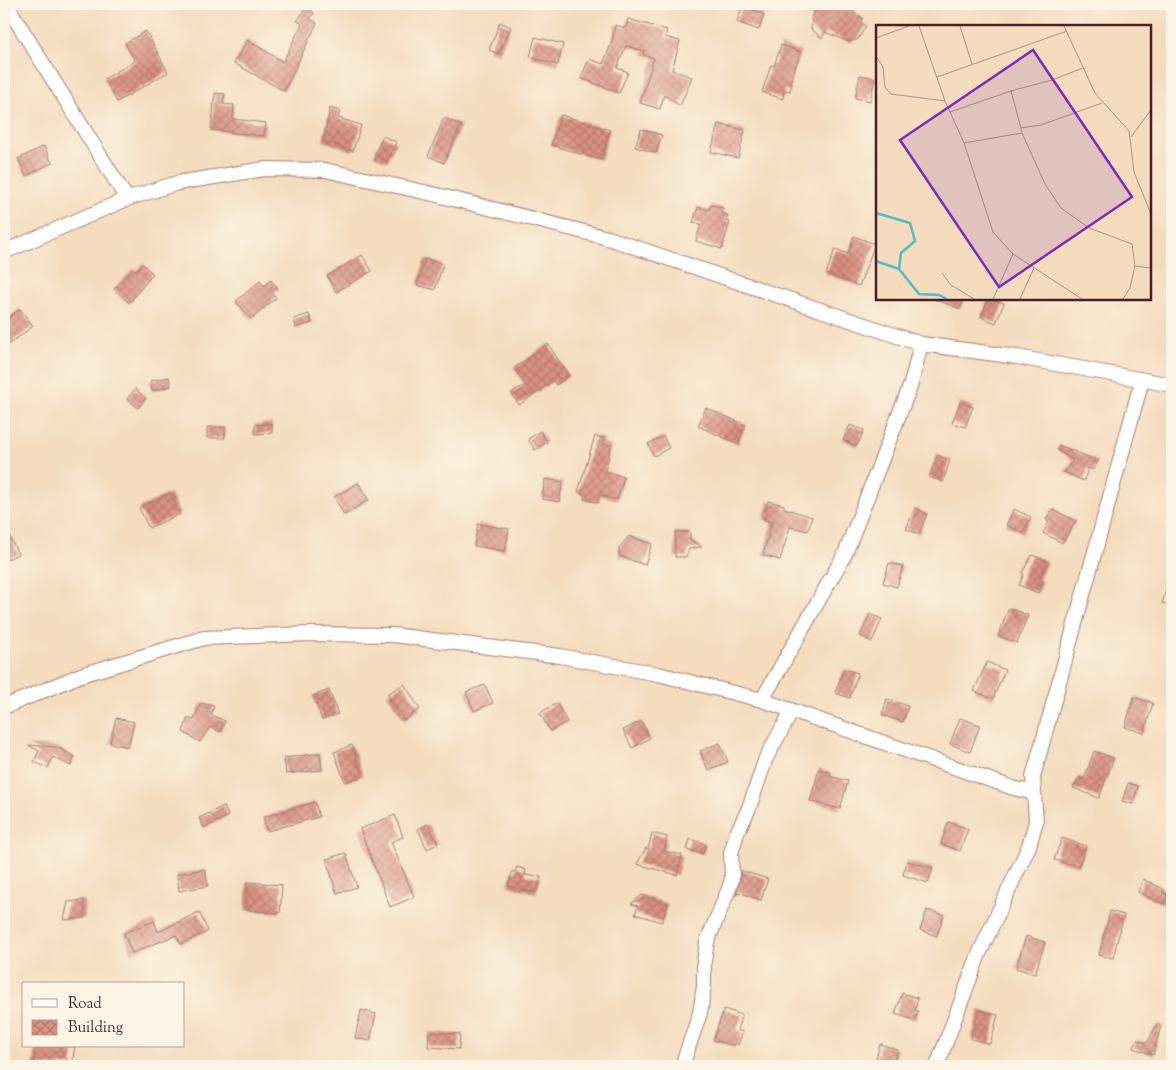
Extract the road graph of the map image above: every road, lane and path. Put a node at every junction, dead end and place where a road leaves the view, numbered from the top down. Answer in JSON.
{"nodes":[{"id":1,"x":6,"y":4,"type":"edge"},
{"id":2,"x":127,"y":199,"type":"junction"},
{"id":3,"x":4,"y":252,"type":"edge"},
{"id":4,"x":922,"y":344,"type":"junction"},
{"id":5,"x":1142,"y":380,"type":"junction"},
{"id":6,"x":1172,"y":385,"type":"edge"},
{"id":7,"x":762,"y":700,"type":"junction"},
{"id":8,"x":4,"y":707,"type":"edge"},
{"id":9,"x":792,"y":711,"type":"junction"},
{"id":10,"x":1034,"y":793,"type":"junction"},
{"id":11,"x":682,"y":1066,"type":"edge"},
{"id":12,"x":937,"y":1066,"type":"edge"}],
"edges":[{"from":1,"to":2,"type":"street"},
{"from":2,"to":3,"type":"street"},
{"from":2,"to":4,"type":"street"},
{"from":4,"to":5,"type":"street"},
{"from":4,"to":7,"type":"street"},
{"from":5,"to":6,"type":"street"},
{"from":5,"to":10,"type":"street"},
{"from":7,"to":8,"type":"street"},
{"from":7,"to":9,"type":"street"},
{"from":9,"to":10,"type":"street"},
{"from":9,"to":11,"type":"street"},
{"from":10,"to":12,"type":"street"}]}
